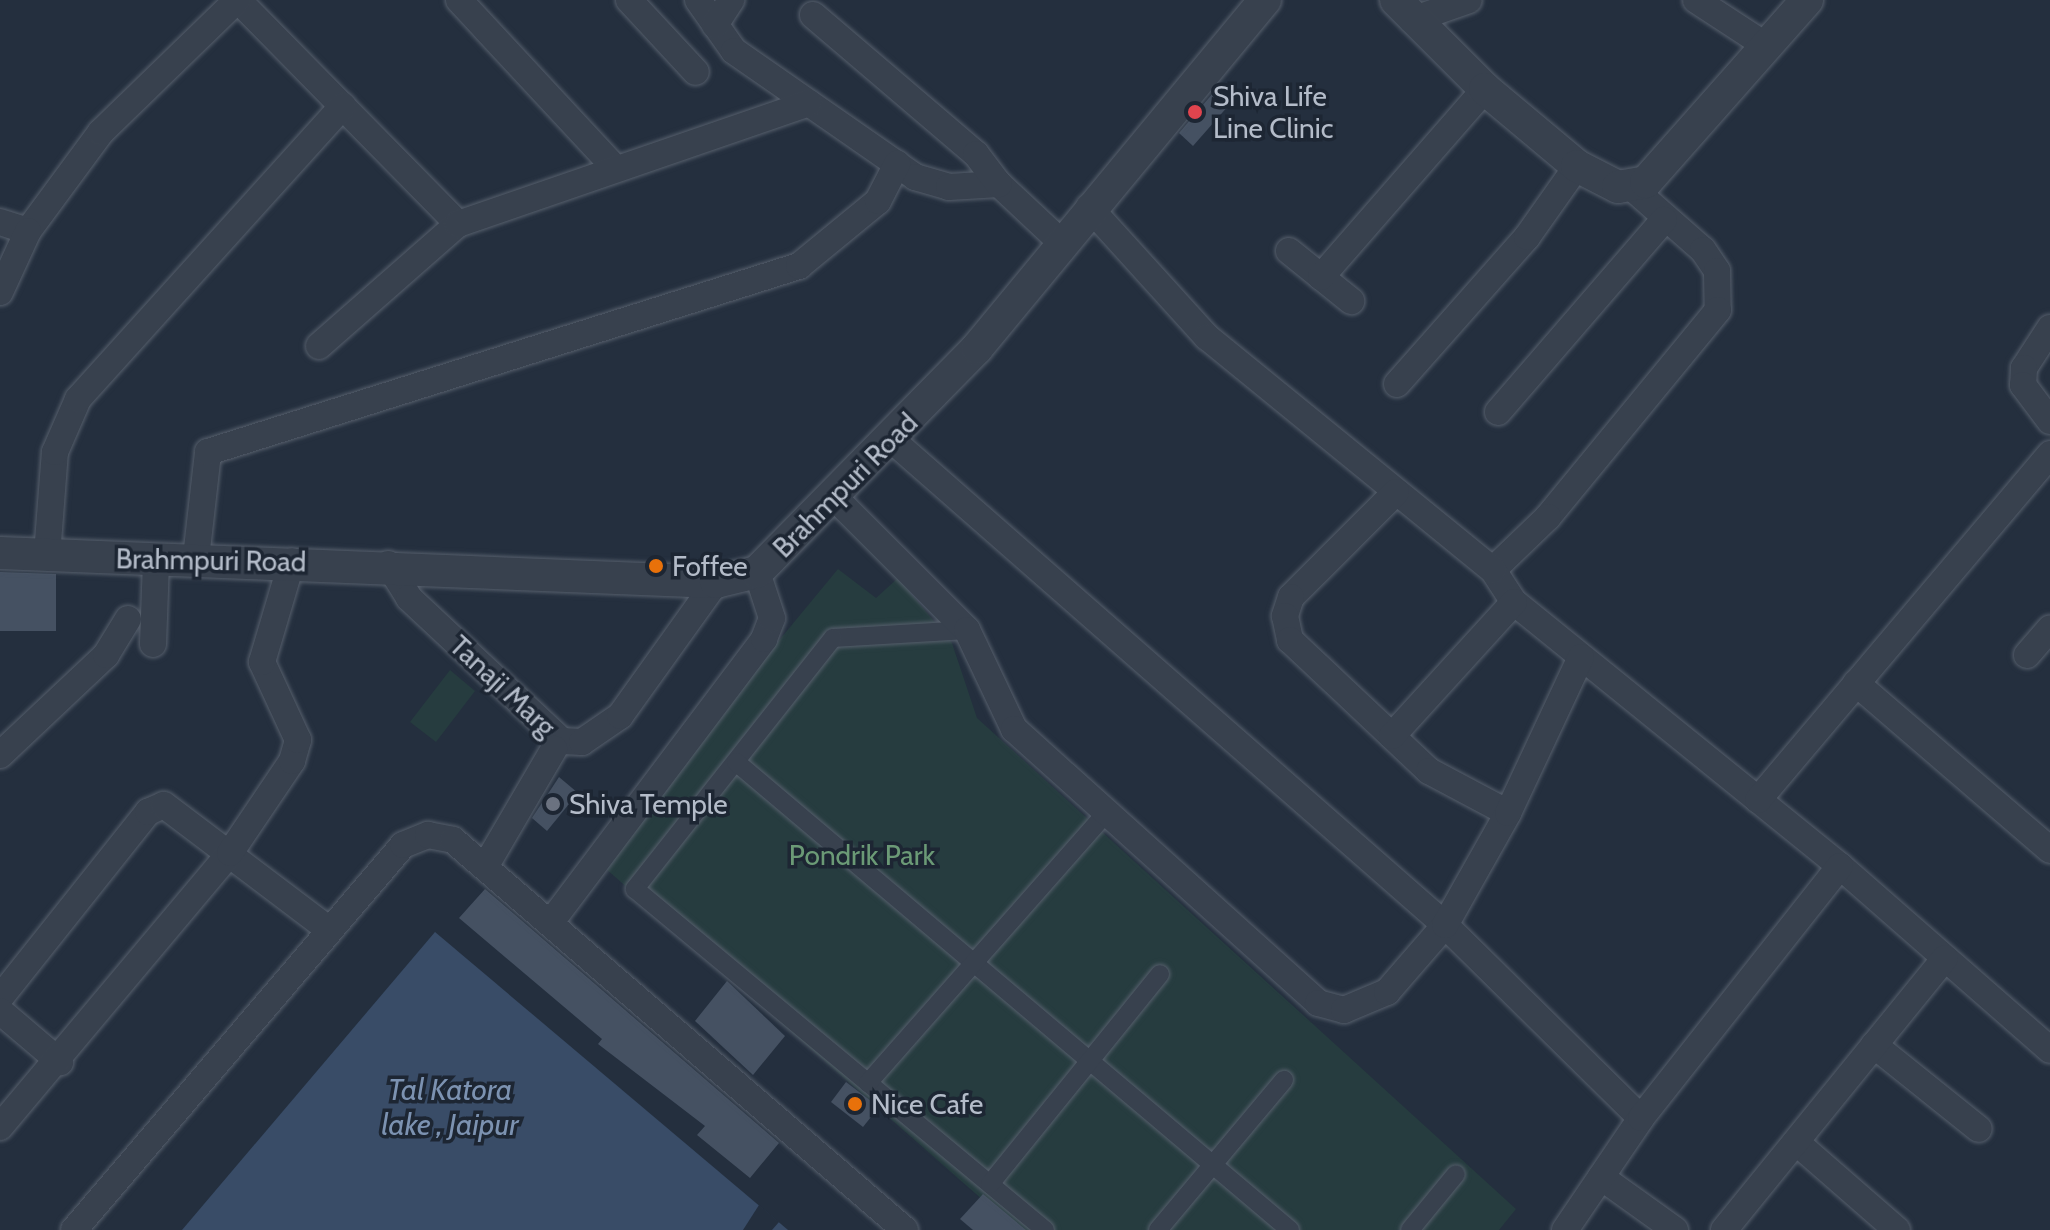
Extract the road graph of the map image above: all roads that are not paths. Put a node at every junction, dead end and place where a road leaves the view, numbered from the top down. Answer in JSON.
{"nodes":[{"id":1,"x":237,"y":0,"type":"edge"},
{"id":2,"x":459,"y":0,"type":"edge"},
{"id":3,"x":629,"y":0,"type":"edge"},
{"id":4,"x":698,"y":0,"type":"edge"},
{"id":5,"x":731,"y":0,"type":"edge"},
{"id":6,"x":1265,"y":0,"type":"edge"},
{"id":7,"x":1469,"y":0,"type":"edge"},
{"id":8,"x":1696,"y":0,"type":"edge"},
{"id":9,"x":1807,"y":0,"type":"edge"},
{"id":10,"x":1404,"y":10,"type":"edge"},
{"id":11,"x":813,"y":15,"type":"dead end"},
{"id":12,"x":715,"y":25,"type":"junction"},
{"id":13,"x":1768,"y":47,"type":"junction"},
{"id":14,"x":696,"y":72,"type":"dead end"},
{"id":15,"x":1485,"y":89,"type":"junction"},
{"id":16,"x":809,"y":103,"type":"junction"},
{"id":17,"x":343,"y":106,"type":"junction"},
{"id":18,"x":897,"y":164,"type":"junction"},
{"id":19,"x":1577,"y":166,"type":"junction"},
{"id":20,"x":615,"y":168,"type":"junction"},
{"id":21,"x":999,"y":184,"type":"junction"},
{"id":22,"x":1629,"y":185,"type":"junction"},
{"id":23,"x":1089,"y":207,"type":"junction"},
{"id":24,"x":1664,"y":220,"type":"junction"},
{"id":25,"x":0,"y":222,"type":"edge"},
{"id":26,"x":458,"y":224,"type":"junction"},
{"id":27,"x":28,"y":231,"type":"junction"},
{"id":28,"x":1062,"y":243,"type":"junction"},
{"id":29,"x":1289,"y":251,"type":"dead end"},
{"id":30,"x":1321,"y":277,"type":"junction"},
{"id":31,"x":0,"y":292,"type":"edge"},
{"id":32,"x":1351,"y":301,"type":"dead end"},
{"id":33,"x":2050,"y":328,"type":"edge"},
{"id":34,"x":319,"y":346,"type":"dead end"},
{"id":35,"x":1397,"y":384,"type":"dead end"},
{"id":36,"x":1498,"y":412,"type":"dead end"},
{"id":37,"x":2050,"y":421,"type":"edge"},
{"id":38,"x":892,"y":440,"type":"junction"},
{"id":39,"x":2050,"y":454,"type":"edge"},
{"id":40,"x":1396,"y":492,"type":"junction"},
{"id":41,"x":836,"y":499,"type":"junction"},
{"id":42,"x":0,"y":553,"type":"edge"},
{"id":43,"x":47,"y":555,"type":"junction"},
{"id":44,"x":196,"y":558,"type":"junction"},
{"id":45,"x":156,"y":561,"type":"junction"},
{"id":46,"x":292,"y":561,"type":"junction"},
{"id":47,"x":388,"y":564,"type":"junction"},
{"id":48,"x":1493,"y":570,"type":"junction"},
{"id":49,"x":757,"y":572,"type":"junction"},
{"id":50,"x":716,"y":582,"type":"junction"},
{"id":51,"x":1514,"y":602,"type":"junction"},
{"id":52,"x":128,"y":619,"type":"dead end"},
{"id":53,"x":2050,"y":629,"type":"edge"},
{"id":54,"x":967,"y":630,"type":"junction"},
{"id":55,"x":153,"y":644,"type":"dead end"},
{"id":56,"x":2027,"y":655,"type":"dead end"},
{"id":57,"x":1581,"y":657,"type":"junction"},
{"id":58,"x":1856,"y":683,"type":"junction"},
{"id":59,"x":1392,"y":736,"type":"junction"},
{"id":60,"x":554,"y":749,"type":"dead end"},
{"id":61,"x":0,"y":755,"type":"edge"},
{"id":62,"x":736,"y":762,"type":"junction"},
{"id":63,"x":1758,"y":800,"type":"junction"},
{"id":64,"x":1508,"y":813,"type":"junction"},
{"id":65,"x":1104,"y":815,"type":"junction"},
{"id":66,"x":2050,"y":850,"type":"edge"},
{"id":67,"x":230,"y":853,"type":"junction"},
{"id":68,"x":1840,"y":866,"type":"junction"},
{"id":69,"x":485,"y":867,"type":"junction"},
{"id":70,"x":551,"y":922,"type":"junction"},
{"id":71,"x":1445,"y":925,"type":"junction"},
{"id":72,"x":329,"y":930,"type":"junction"},
{"id":73,"x":974,"y":957,"type":"junction"},
{"id":74,"x":1945,"y":958,"type":"junction"},
{"id":75,"x":1160,"y":974,"type":"dead end"},
{"id":76,"x":0,"y":998,"type":"edge"},
{"id":77,"x":0,"y":1011,"type":"edge"},
{"id":78,"x":1874,"y":1045,"type":"junction"},
{"id":79,"x":2050,"y":1050,"type":"edge"},
{"id":80,"x":1092,"y":1056,"type":"junction"},
{"id":81,"x":60,"y":1062,"type":"junction"},
{"id":82,"x":1284,"y":1080,"type":"dead end"},
{"id":83,"x":868,"y":1083,"type":"junction"},
{"id":84,"x":1641,"y":1118,"type":"junction"},
{"id":85,"x":0,"y":1127,"type":"edge"},
{"id":86,"x":1979,"y":1129,"type":"dead end"},
{"id":87,"x":1796,"y":1142,"type":"junction"},
{"id":88,"x":1214,"y":1163,"type":"junction"},
{"id":89,"x":1456,"y":1174,"type":"dead end"},
{"id":90,"x":1601,"y":1177,"type":"junction"},
{"id":91,"x":990,"y":1184,"type":"junction"},
{"id":92,"x":74,"y":1230,"type":"edge"},
{"id":93,"x":905,"y":1230,"type":"edge"},
{"id":94,"x":1045,"y":1230,"type":"edge"},
{"id":95,"x":1158,"y":1230,"type":"edge"},
{"id":96,"x":1290,"y":1230,"type":"edge"},
{"id":97,"x":1410,"y":1230,"type":"edge"},
{"id":98,"x":1565,"y":1230,"type":"edge"},
{"id":99,"x":1675,"y":1230,"type":"edge"},
{"id":100,"x":1724,"y":1230,"type":"edge"},
{"id":101,"x":1897,"y":1230,"type":"edge"}],
"edges":[{"from":1,"to":17,"type":"street"},
{"from":1,"to":27,"type":"street"},
{"from":2,"to":20,"type":"street"},
{"from":3,"to":14,"type":"street"},
{"from":4,"to":12,"type":"street"},
{"from":5,"to":12,"type":"street"},
{"from":6,"to":23,"type":"street","name":"Brahmpuri Road"},
{"from":7,"to":10,"type":"street"},
{"from":8,"to":13,"type":"street"},
{"from":9,"to":13,"type":"street"},
{"from":10,"to":15,"type":"street"},
{"from":11,"to":21,"type":"street"},
{"from":12,"to":16,"type":"street"},
{"from":13,"to":22,"type":"street"},
{"from":15,"to":19,"type":"street"},
{"from":15,"to":30,"type":"street"},
{"from":16,"to":18,"type":"street"},
{"from":16,"to":20,"type":"street"},
{"from":17,"to":26,"type":"street"},
{"from":17,"to":43,"type":"street"},
{"from":18,"to":21,"type":"street"},
{"from":18,"to":44,"type":"street"},
{"from":19,"to":22,"type":"street"},
{"from":19,"to":35,"type":"street"},
{"from":20,"to":26,"type":"street"},
{"from":21,"to":28,"type":"street"},
{"from":22,"to":24,"type":"street"},
{"from":23,"to":28,"type":"street","name":"Brahmpuri Road"},
{"from":23,"to":40,"type":"street"},
{"from":24,"to":36,"type":"street"},
{"from":24,"to":48,"type":"street"},
{"from":25,"to":27,"type":"street"},
{"from":26,"to":34,"type":"street"},
{"from":27,"to":31,"type":"street"},
{"from":28,"to":38,"type":"street","name":"Brahmpuri Road"},
{"from":29,"to":30,"type":"street"},
{"from":30,"to":32,"type":"street"},
{"from":33,"to":37,"type":"street"},
{"from":38,"to":41,"type":"street","name":"Brahmpuri Road"},
{"from":38,"to":71,"type":"street"},
{"from":39,"to":58,"type":"street"},
{"from":40,"to":48,"type":"street"},
{"from":40,"to":59,"type":"street"},
{"from":41,"to":49,"type":"street","name":"Brahmpuri Road"},
{"from":41,"to":54,"type":"street"},
{"from":42,"to":43,"type":"street","name":"Brahmpuri Road"},
{"from":43,"to":45,"type":"street","name":"Brahmpuri Road"},
{"from":44,"to":45,"type":"street","name":"Brahmpuri Road"},
{"from":44,"to":46,"type":"street","name":"Brahmpuri Road"},
{"from":45,"to":55,"type":"street"},
{"from":46,"to":47,"type":"street","name":"Brahmpuri Road"},
{"from":46,"to":67,"type":"street"},
{"from":47,"to":50,"type":"street","name":"Brahmpuri Road"},
{"from":47,"to":50,"type":"street","name":"Tanaji Marg"},
{"from":48,"to":51,"type":"street"},
{"from":49,"to":50,"type":"street","name":"Brahmpuri Road"},
{"from":49,"to":70,"type":"street"},
{"from":51,"to":57,"type":"street"},
{"from":51,"to":59,"type":"street"},
{"from":52,"to":61,"type":"street"},
{"from":53,"to":56,"type":"street"},
{"from":54,"to":62,"type":"street"},
{"from":54,"to":65,"type":"street"},
{"from":57,"to":63,"type":"street"},
{"from":57,"to":64,"type":"street"},
{"from":58,"to":63,"type":"street"},
{"from":58,"to":66,"type":"street"},
{"from":59,"to":64,"type":"street"},
{"from":60,"to":69,"type":"street"},
{"from":62,"to":73,"type":"street"},
{"from":62,"to":83,"type":"street"},
{"from":63,"to":68,"type":"street"},
{"from":64,"to":71,"type":"street"},
{"from":65,"to":71,"type":"street"},
{"from":65,"to":73,"type":"street"},
{"from":67,"to":72,"type":"street"},
{"from":67,"to":76,"type":"street"},
{"from":67,"to":81,"type":"street"},
{"from":68,"to":74,"type":"street"},
{"from":68,"to":84,"type":"street"},
{"from":69,"to":70,"type":"street"},
{"from":69,"to":72,"type":"street"},
{"from":70,"to":93,"type":"street"},
{"from":71,"to":84,"type":"street"},
{"from":72,"to":92,"type":"street"},
{"from":73,"to":80,"type":"street"},
{"from":73,"to":83,"type":"street"},
{"from":74,"to":78,"type":"street"},
{"from":74,"to":79,"type":"street"},
{"from":75,"to":80,"type":"street"},
{"from":77,"to":81,"type":"street"},
{"from":78,"to":86,"type":"street"},
{"from":78,"to":87,"type":"street"},
{"from":80,"to":88,"type":"street"},
{"from":80,"to":91,"type":"street"},
{"from":81,"to":85,"type":"street"},
{"from":82,"to":88,"type":"street"},
{"from":83,"to":91,"type":"street"},
{"from":84,"to":90,"type":"street"},
{"from":87,"to":100,"type":"street"},
{"from":87,"to":101,"type":"street"},
{"from":88,"to":95,"type":"street"},
{"from":88,"to":96,"type":"street"},
{"from":89,"to":97,"type":"street"},
{"from":90,"to":98,"type":"street"},
{"from":90,"to":99,"type":"street"},
{"from":91,"to":94,"type":"street"}]}
